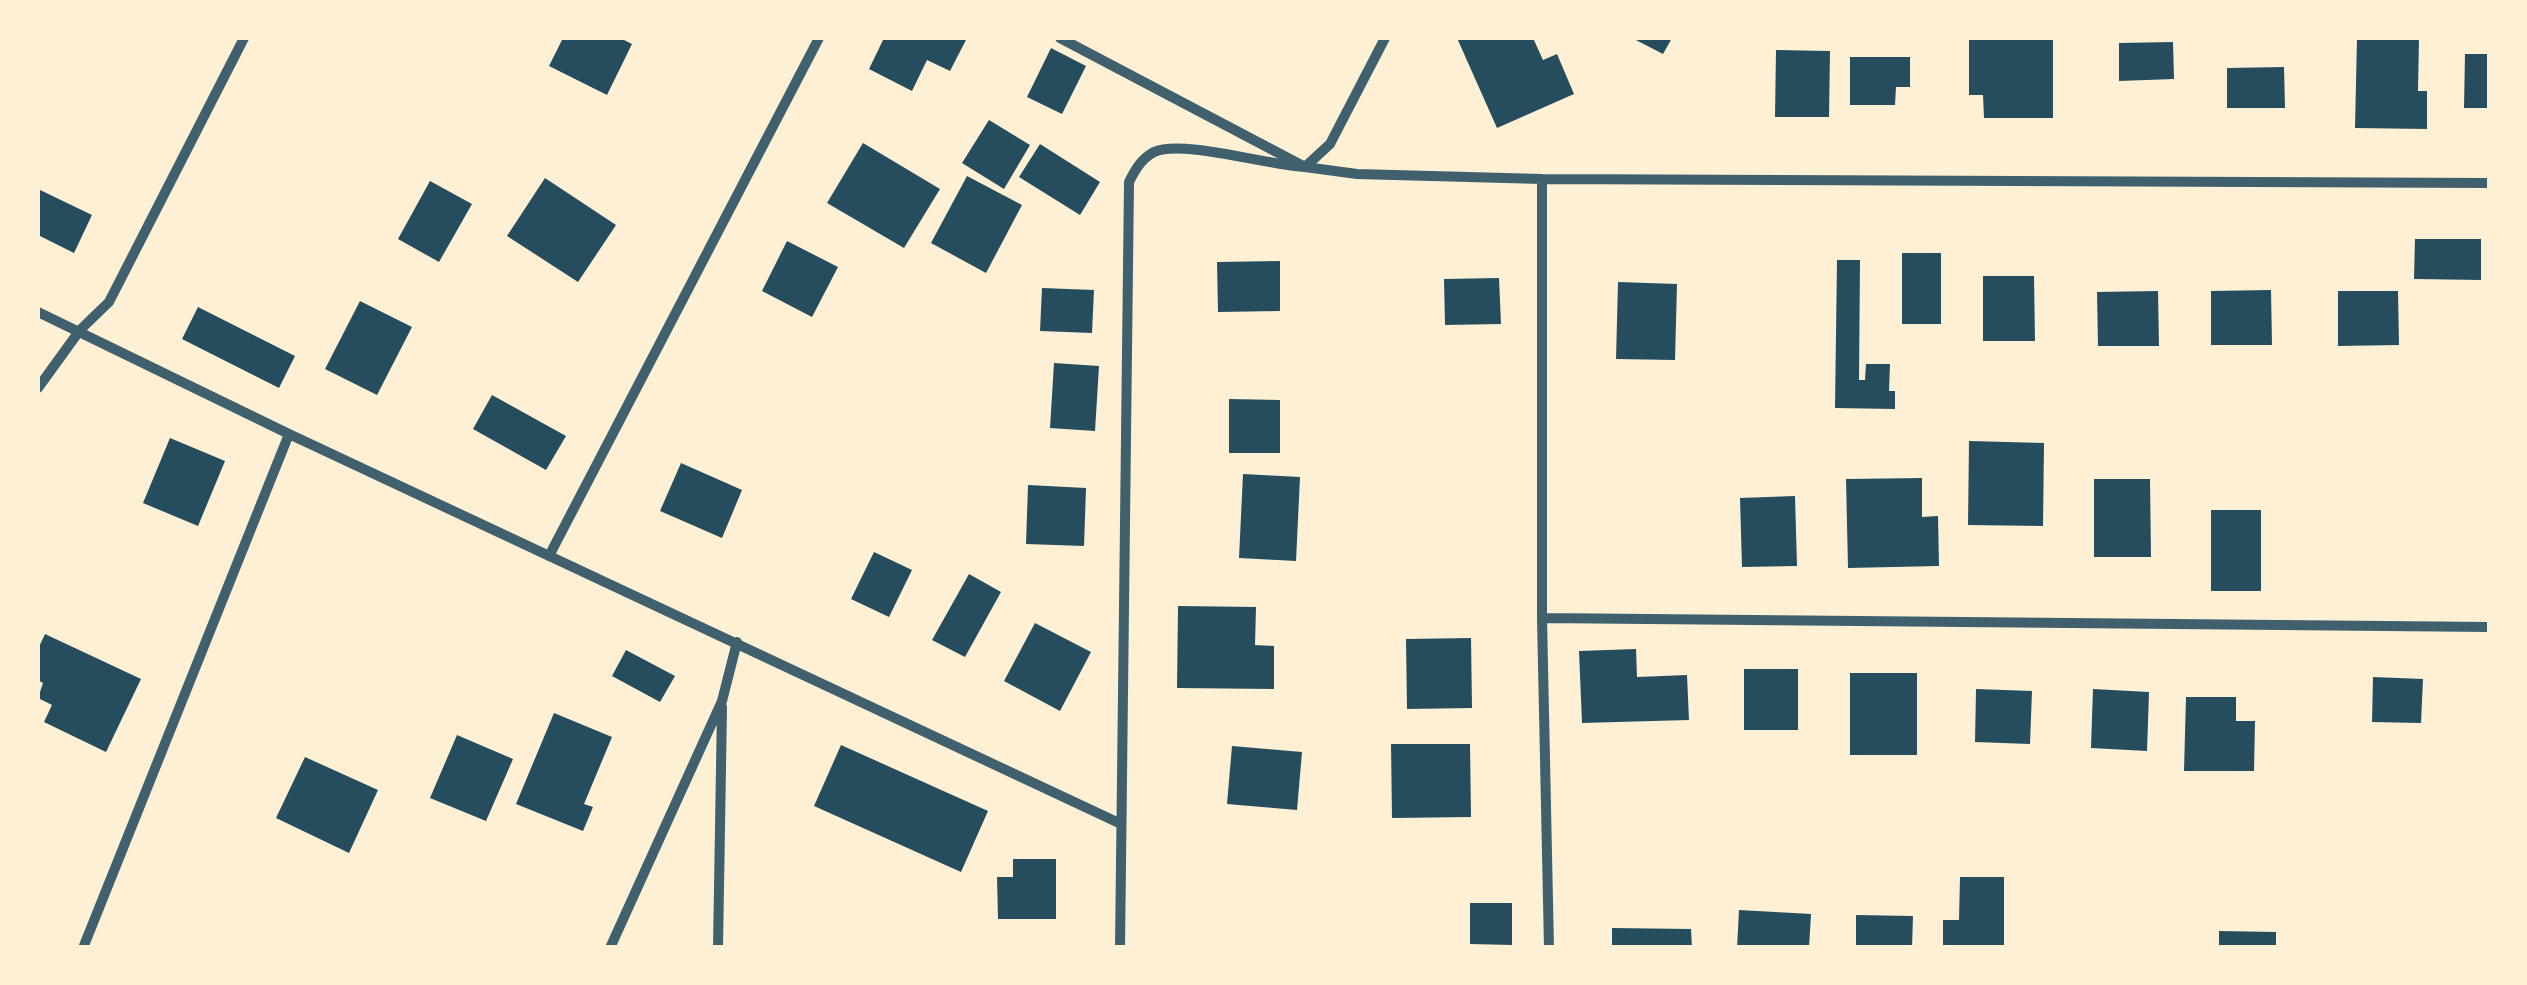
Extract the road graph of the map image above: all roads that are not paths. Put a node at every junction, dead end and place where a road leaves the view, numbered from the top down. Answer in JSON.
{"nodes":[{"id":1,"x":244,"y":38,"type":"edge"},
{"id":2,"x":819,"y":38,"type":"edge"},
{"id":3,"x":1060,"y":38,"type":"edge"},
{"id":4,"x":1385,"y":38,"type":"edge"},
{"id":5,"x":1305,"y":166,"type":"junction"},
{"id":6,"x":1542,"y":179,"type":"junction"},
{"id":7,"x":2490,"y":183,"type":"edge"},
{"id":8,"x":38,"y":312,"type":"edge"},
{"id":9,"x":80,"y":330,"type":"junction"},
{"id":10,"x":38,"y":388,"type":"edge"},
{"id":11,"x":289,"y":434,"type":"junction"},
{"id":12,"x":549,"y":556,"type":"junction"},
{"id":13,"x":1542,"y":618,"type":"junction"},
{"id":14,"x":2490,"y":627,"type":"edge"},
{"id":15,"x":738,"y":642,"type":"junction"},
{"id":16,"x":722,"y":701,"type":"junction"},
{"id":17,"x":1119,"y":824,"type":"junction"},
{"id":18,"x":83,"y":948,"type":"edge"},
{"id":19,"x":610,"y":948,"type":"edge"},
{"id":20,"x":718,"y":948,"type":"edge"},
{"id":21,"x":1120,"y":948,"type":"edge"},
{"id":22,"x":1548,"y":948,"type":"edge"}],
"edges":[{"from":1,"to":9,"type":"street"},
{"from":2,"to":12,"type":"street"},
{"from":3,"to":5,"type":"street"},
{"from":4,"to":5,"type":"street"},
{"from":5,"to":6,"type":"street"},
{"from":5,"to":17,"type":"street"},
{"from":6,"to":7,"type":"street"},
{"from":6,"to":13,"type":"street"},
{"from":8,"to":9,"type":"street"},
{"from":9,"to":10,"type":"street"},
{"from":9,"to":11,"type":"street"},
{"from":11,"to":12,"type":"street"},
{"from":11,"to":18,"type":"street"},
{"from":12,"to":15,"type":"street"},
{"from":13,"to":14,"type":"street"},
{"from":13,"to":22,"type":"street"},
{"from":15,"to":16,"type":"street"},
{"from":15,"to":17,"type":"street"},
{"from":16,"to":19,"type":"street"},
{"from":16,"to":20,"type":"street"},
{"from":17,"to":21,"type":"street"}]}
